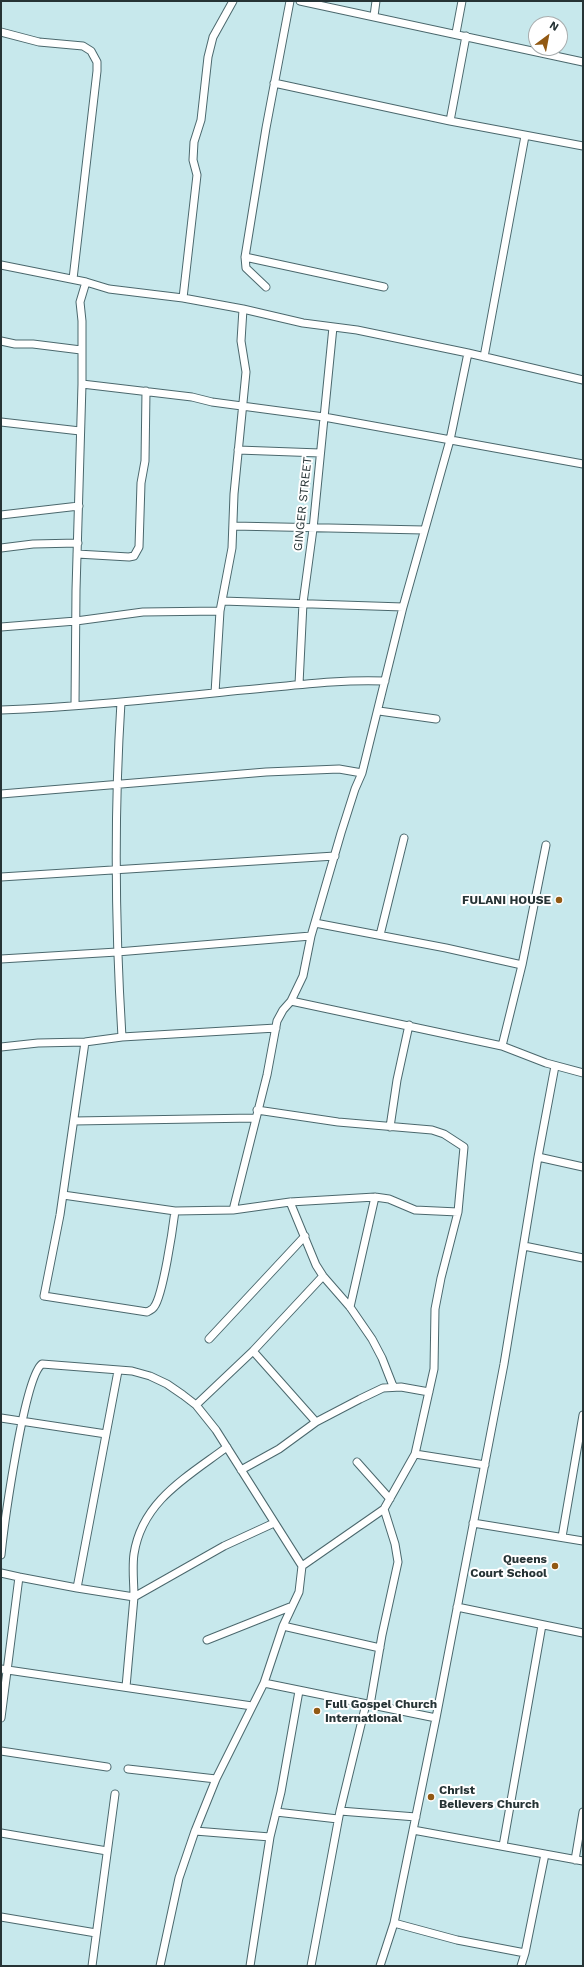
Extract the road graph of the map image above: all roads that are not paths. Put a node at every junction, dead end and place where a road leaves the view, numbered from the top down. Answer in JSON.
{"nodes":[{"id":1,"x":233,"y":1,"type":"edge"},
{"id":2,"x":290,"y":1,"type":"edge"},
{"id":3,"x":300,"y":1,"type":"edge"},
{"id":4,"x":376,"y":1,"type":"edge"},
{"id":5,"x":462,"y":1,"type":"edge"},
{"id":6,"x":374,"y":16,"type":"junction"},
{"id":7,"x":1,"y":32,"type":"edge"},
{"id":8,"x":456,"y":33,"type":"junction"},
{"id":9,"x":466,"y":36,"type":"junction"},
{"id":10,"x":583,"y":62,"type":"edge"},
{"id":11,"x":274,"y":83,"type":"junction"},
{"id":12,"x":450,"y":121,"type":"junction"},
{"id":13,"x":525,"y":136,"type":"junction"},
{"id":14,"x":583,"y":146,"type":"edge"},
{"id":15,"x":245,"y":257,"type":"junction"},
{"id":16,"x":1,"y":265,"type":"edge"},
{"id":17,"x":73,"y":279,"type":"junction"},
{"id":18,"x":86,"y":282,"type":"junction"},
{"id":19,"x":266,"y":287,"type":"dead end"},
{"id":20,"x":384,"y":287,"type":"dead end"},
{"id":21,"x":183,"y":298,"type":"junction"},
{"id":22,"x":243,"y":309,"type":"junction"},
{"id":23,"x":332,"y":327,"type":"junction"},
{"id":24,"x":1,"y":341,"type":"edge"},
{"id":25,"x":81,"y":350,"type":"junction"},
{"id":26,"x":468,"y":353,"type":"junction"},
{"id":27,"x":484,"y":357,"type":"junction"},
{"id":28,"x":583,"y":380,"type":"edge"},
{"id":29,"x":82,"y":384,"type":"junction"},
{"id":30,"x":146,"y":391,"type":"junction"},
{"id":31,"x":243,"y":405,"type":"junction"},
{"id":32,"x":324,"y":417,"type":"junction"},
{"id":33,"x":1,"y":422,"type":"edge"},
{"id":34,"x":80,"y":431,"type":"junction"},
{"id":35,"x":450,"y":440,"type":"junction"},
{"id":36,"x":238,"y":450,"type":"junction"},
{"id":37,"x":320,"y":453,"type":"junction"},
{"id":38,"x":583,"y":464,"type":"edge"},
{"id":39,"x":79,"y":506,"type":"junction"},
{"id":40,"x":1,"y":515,"type":"edge"},
{"id":41,"x":232,"y":526,"type":"junction"},
{"id":42,"x":313,"y":529,"type":"junction"},
{"id":43,"x":424,"y":530,"type":"junction"},
{"id":44,"x":78,"y":543,"type":"junction"},
{"id":45,"x":1,"y":548,"type":"edge"},
{"id":46,"x":78,"y":554,"type":"junction"},
{"id":47,"x":222,"y":601,"type":"junction"},
{"id":48,"x":303,"y":603,"type":"junction"},
{"id":49,"x":403,"y":607,"type":"junction"},
{"id":50,"x":220,"y":611,"type":"junction"},
{"id":51,"x":76,"y":621,"type":"junction"},
{"id":52,"x":1,"y":627,"type":"edge"},
{"id":53,"x":385,"y":681,"type":"junction"},
{"id":54,"x":299,"y":684,"type":"junction"},
{"id":55,"x":215,"y":693,"type":"junction"},
{"id":56,"x":121,"y":702,"type":"junction"},
{"id":57,"x":75,"y":705,"type":"junction"},
{"id":58,"x":1,"y":710,"type":"edge"},
{"id":59,"x":378,"y":711,"type":"junction"},
{"id":60,"x":436,"y":719,"type":"dead end"},
{"id":61,"x":362,"y":773,"type":"junction"},
{"id":62,"x":118,"y":784,"type":"junction"},
{"id":63,"x":1,"y":794,"type":"edge"},
{"id":64,"x":404,"y":838,"type":"dead end"},
{"id":65,"x":546,"y":845,"type":"dead end"},
{"id":66,"x":335,"y":856,"type":"junction"},
{"id":67,"x":117,"y":869,"type":"junction"},
{"id":68,"x":1,"y":876,"type":"edge"},
{"id":69,"x":315,"y":923,"type":"junction"},
{"id":70,"x":380,"y":935,"type":"junction"},
{"id":71,"x":311,"y":936,"type":"junction"},
{"id":72,"x":117,"y":952,"type":"junction"},
{"id":73,"x":1,"y":959,"type":"edge"},
{"id":74,"x":522,"y":965,"type":"junction"},
{"id":75,"x":291,"y":1002,"type":"junction"},
{"id":76,"x":409,"y":1025,"type":"junction"},
{"id":77,"x":276,"y":1028,"type":"junction"},
{"id":78,"x":122,"y":1037,"type":"junction"},
{"id":79,"x":85,"y":1042,"type":"junction"},
{"id":80,"x":502,"y":1046,"type":"junction"},
{"id":81,"x":1,"y":1047,"type":"edge"},
{"id":82,"x":555,"y":1066,"type":"junction"},
{"id":83,"x":583,"y":1073,"type":"edge"},
{"id":84,"x":257,"y":1110,"type":"junction"},
{"id":85,"x":255,"y":1118,"type":"junction"},
{"id":86,"x":74,"y":1121,"type":"junction"},
{"id":87,"x":390,"y":1128,"type":"junction"},
{"id":88,"x":538,"y":1157,"type":"junction"},
{"id":89,"x":583,"y":1167,"type":"edge"},
{"id":90,"x":63,"y":1195,"type":"junction"},
{"id":91,"x":375,"y":1197,"type":"junction"},
{"id":92,"x":290,"y":1202,"type":"junction"},
{"id":93,"x":233,"y":1210,"type":"junction"},
{"id":94,"x":175,"y":1211,"type":"junction"},
{"id":95,"x":458,"y":1212,"type":"junction"},
{"id":96,"x":305,"y":1236,"type":"junction"},
{"id":97,"x":524,"y":1246,"type":"junction"},
{"id":98,"x":583,"y":1258,"type":"edge"},
{"id":99,"x":323,"y":1276,"type":"junction"},
{"id":100,"x":350,"y":1307,"type":"junction"},
{"id":101,"x":209,"y":1339,"type":"dead end"},
{"id":102,"x":254,"y":1351,"type":"junction"},
{"id":103,"x":118,"y":1371,"type":"junction"},
{"id":104,"x":393,"y":1386,"type":"junction"},
{"id":105,"x":429,"y":1392,"type":"junction"},
{"id":106,"x":196,"y":1405,"type":"junction"},
{"id":107,"x":583,"y":1414,"type":"edge"},
{"id":108,"x":1,"y":1418,"type":"edge"},
{"id":109,"x":23,"y":1421,"type":"junction"},
{"id":110,"x":316,"y":1422,"type":"junction"},
{"id":111,"x":106,"y":1434,"type":"junction"},
{"id":112,"x":226,"y":1447,"type":"junction"},
{"id":113,"x":580,"y":1448,"type":"edge"},
{"id":114,"x":416,"y":1454,"type":"junction"},
{"id":115,"x":357,"y":1462,"type":"dead end"},
{"id":116,"x":485,"y":1465,"type":"junction"},
{"id":117,"x":241,"y":1470,"type":"junction"},
{"id":118,"x":390,"y":1499,"type":"junction"},
{"id":119,"x":384,"y":1509,"type":"junction"},
{"id":120,"x":274,"y":1523,"type":"junction"},
{"id":121,"x":473,"y":1523,"type":"junction"},
{"id":122,"x":562,"y":1537,"type":"junction"},
{"id":123,"x":583,"y":1541,"type":"edge"},
{"id":124,"x":1,"y":1555,"type":"edge"},
{"id":125,"x":302,"y":1566,"type":"junction"},
{"id":126,"x":1,"y":1573,"type":"edge"},
{"id":127,"x":19,"y":1577,"type":"junction"},
{"id":128,"x":77,"y":1588,"type":"junction"},
{"id":129,"x":134,"y":1597,"type":"junction"},
{"id":130,"x":290,"y":1607,"type":"junction"},
{"id":131,"x":457,"y":1608,"type":"junction"},
{"id":132,"x":542,"y":1625,"type":"junction"},
{"id":133,"x":283,"y":1626,"type":"junction"},
{"id":134,"x":583,"y":1633,"type":"edge"},
{"id":135,"x":207,"y":1640,"type":"dead end"},
{"id":136,"x":380,"y":1648,"type":"junction"},
{"id":137,"x":4,"y":1669,"type":"edge"},
{"id":138,"x":264,"y":1683,"type":"junction"},
{"id":139,"x":126,"y":1687,"type":"junction"},
{"id":140,"x":299,"y":1691,"type":"junction"},
{"id":141,"x":368,"y":1705,"type":"junction"},
{"id":142,"x":252,"y":1706,"type":"junction"},
{"id":143,"x":1,"y":1718,"type":"edge"},
{"id":144,"x":436,"y":1718,"type":"junction"},
{"id":145,"x":1,"y":1751,"type":"edge"},
{"id":146,"x":107,"y":1766,"type":"dead end"},
{"id":147,"x":128,"y":1769,"type":"dead end"},
{"id":148,"x":216,"y":1779,"type":"junction"},
{"id":149,"x":115,"y":1794,"type":"dead end"},
{"id":150,"x":340,"y":1811,"type":"junction"},
{"id":151,"x":276,"y":1812,"type":"junction"},
{"id":152,"x":583,"y":1812,"type":"edge"},
{"id":153,"x":416,"y":1817,"type":"junction"},
{"id":154,"x":338,"y":1819,"type":"junction"},
{"id":155,"x":195,"y":1830,"type":"junction"},
{"id":156,"x":413,"y":1830,"type":"junction"},
{"id":157,"x":1,"y":1833,"type":"edge"},
{"id":158,"x":270,"y":1837,"type":"junction"},
{"id":159,"x":502,"y":1846,"type":"junction"},
{"id":160,"x":107,"y":1851,"type":"junction"},
{"id":161,"x":545,"y":1854,"type":"junction"},
{"id":162,"x":575,"y":1860,"type":"junction"},
{"id":163,"x":583,"y":1861,"type":"edge"},
{"id":164,"x":1,"y":1917,"type":"edge"},
{"id":165,"x":394,"y":1923,"type":"junction"},
{"id":166,"x":96,"y":1933,"type":"junction"},
{"id":167,"x":524,"y":1953,"type":"junction"},
{"id":168,"x":92,"y":1966,"type":"edge"},
{"id":169,"x":160,"y":1966,"type":"edge"},
{"id":170,"x":250,"y":1966,"type":"edge"},
{"id":171,"x":311,"y":1966,"type":"edge"},
{"id":172,"x":380,"y":1966,"type":"edge"},
{"id":173,"x":521,"y":1966,"type":"edge"}],
"edges":[{"from":1,"to":21,"type":"street"},
{"from":2,"to":11,"type":"street"},
{"from":3,"to":6,"type":"street"},
{"from":4,"to":6,"type":"street"},
{"from":5,"to":8,"type":"street"},
{"from":6,"to":8,"type":"street"},
{"from":7,"to":17,"type":"street"},
{"from":8,"to":9,"type":"street"},
{"from":9,"to":10,"type":"street"},
{"from":9,"to":12,"type":"street"},
{"from":11,"to":12,"type":"street"},
{"from":11,"to":15,"type":"street"},
{"from":12,"to":13,"type":"street"},
{"from":13,"to":14,"type":"street"},
{"from":13,"to":27,"type":"street"},
{"from":15,"to":19,"type":"street"},
{"from":15,"to":20,"type":"street"},
{"from":16,"to":17,"type":"street"},
{"from":17,"to":18,"type":"street"},
{"from":18,"to":21,"type":"street"},
{"from":18,"to":25,"type":"street"},
{"from":21,"to":22,"type":"street"},
{"from":22,"to":23,"type":"street"},
{"from":22,"to":31,"type":"street"},
{"from":23,"to":26,"type":"street"},
{"from":23,"to":32,"type":"street","name":"GINGER STREET"},
{"from":24,"to":25,"type":"street"},
{"from":25,"to":29,"type":"street"},
{"from":26,"to":27,"type":"street"},
{"from":26,"to":35,"type":"street"},
{"from":27,"to":28,"type":"street"},
{"from":29,"to":30,"type":"street"},
{"from":29,"to":34,"type":"street"},
{"from":30,"to":31,"type":"street"},
{"from":30,"to":46,"type":"street"},
{"from":31,"to":32,"type":"street"},
{"from":31,"to":36,"type":"street"},
{"from":32,"to":35,"type":"street"},
{"from":32,"to":37,"type":"street","name":"GINGER STREET"},
{"from":33,"to":34,"type":"street"},
{"from":34,"to":39,"type":"street"},
{"from":35,"to":38,"type":"street"},
{"from":35,"to":43,"type":"street"},
{"from":36,"to":37,"type":"street"},
{"from":36,"to":41,"type":"street"},
{"from":37,"to":42,"type":"street","name":"GINGER STREET"},
{"from":39,"to":40,"type":"street"},
{"from":39,"to":44,"type":"street"},
{"from":41,"to":42,"type":"street"},
{"from":41,"to":47,"type":"street"},
{"from":42,"to":43,"type":"street"},
{"from":42,"to":48,"type":"street","name":"GINGER STREET"},
{"from":43,"to":49,"type":"street"},
{"from":44,"to":45,"type":"street"},
{"from":44,"to":46,"type":"street"},
{"from":46,"to":51,"type":"street"},
{"from":47,"to":48,"type":"street"},
{"from":47,"to":50,"type":"street"},
{"from":48,"to":49,"type":"street"},
{"from":48,"to":54,"type":"street","name":"GINGER STREET"},
{"from":49,"to":53,"type":"street"},
{"from":50,"to":51,"type":"street"},
{"from":50,"to":55,"type":"street"},
{"from":51,"to":52,"type":"street"},
{"from":51,"to":57,"type":"street"},
{"from":53,"to":54,"type":"street"},
{"from":53,"to":59,"type":"street"},
{"from":54,"to":55,"type":"street"},
{"from":55,"to":56,"type":"street"},
{"from":56,"to":57,"type":"street"},
{"from":56,"to":62,"type":"street"},
{"from":57,"to":58,"type":"street"},
{"from":59,"to":60,"type":"street"},
{"from":59,"to":61,"type":"street"},
{"from":61,"to":62,"type":"street"},
{"from":61,"to":66,"type":"street"},
{"from":62,"to":63,"type":"street"},
{"from":62,"to":67,"type":"street"},
{"from":64,"to":70,"type":"street"},
{"from":65,"to":74,"type":"street"},
{"from":66,"to":67,"type":"street"},
{"from":66,"to":69,"type":"street"},
{"from":67,"to":68,"type":"street"},
{"from":67,"to":72,"type":"street"},
{"from":69,"to":70,"type":"street"},
{"from":69,"to":71,"type":"street"},
{"from":70,"to":74,"type":"street"},
{"from":71,"to":72,"type":"street"},
{"from":71,"to":75,"type":"street"},
{"from":72,"to":73,"type":"street"},
{"from":72,"to":78,"type":"street"},
{"from":74,"to":80,"type":"street"},
{"from":75,"to":76,"type":"street"},
{"from":75,"to":77,"type":"street"},
{"from":76,"to":80,"type":"street"},
{"from":76,"to":87,"type":"street"},
{"from":77,"to":78,"type":"street"},
{"from":77,"to":84,"type":"street"},
{"from":78,"to":79,"type":"street"},
{"from":79,"to":81,"type":"street"},
{"from":79,"to":86,"type":"street"},
{"from":80,"to":82,"type":"street"},
{"from":82,"to":83,"type":"street"},
{"from":82,"to":88,"type":"street"},
{"from":84,"to":85,"type":"street"},
{"from":84,"to":87,"type":"street"},
{"from":85,"to":86,"type":"street"},
{"from":85,"to":93,"type":"street"},
{"from":86,"to":90,"type":"street"},
{"from":87,"to":95,"type":"street"},
{"from":88,"to":89,"type":"street"},
{"from":88,"to":97,"type":"street"},
{"from":90,"to":94,"type":"street"},
{"from":90,"to":94,"type":"street"},
{"from":91,"to":92,"type":"street"},
{"from":91,"to":95,"type":"street"},
{"from":91,"to":100,"type":"street"},
{"from":92,"to":93,"type":"street"},
{"from":92,"to":96,"type":"street"},
{"from":93,"to":94,"type":"street"},
{"from":95,"to":105,"type":"street"},
{"from":96,"to":99,"type":"street"},
{"from":96,"to":101,"type":"street"},
{"from":97,"to":98,"type":"street"},
{"from":97,"to":116,"type":"street"},
{"from":99,"to":100,"type":"street"},
{"from":99,"to":102,"type":"street"},
{"from":100,"to":104,"type":"street"},
{"from":102,"to":106,"type":"street"},
{"from":102,"to":110,"type":"street"},
{"from":103,"to":106,"type":"street"},
{"from":103,"to":109,"type":"street"},
{"from":103,"to":111,"type":"street"},
{"from":104,"to":105,"type":"street"},
{"from":104,"to":110,"type":"street"},
{"from":105,"to":114,"type":"street"},
{"from":106,"to":112,"type":"street"},
{"from":107,"to":113,"type":"street"},
{"from":108,"to":109,"type":"street"},
{"from":109,"to":111,"type":"street"},
{"from":109,"to":124,"type":"street"},
{"from":110,"to":117,"type":"street"},
{"from":111,"to":128,"type":"street"},
{"from":112,"to":117,"type":"street"},
{"from":112,"to":129,"type":"street"},
{"from":113,"to":122,"type":"street"},
{"from":114,"to":116,"type":"street"},
{"from":114,"to":118,"type":"street"},
{"from":115,"to":118,"type":"street"},
{"from":116,"to":121,"type":"street"},
{"from":117,"to":120,"type":"street"},
{"from":118,"to":119,"type":"street"},
{"from":119,"to":125,"type":"street"},
{"from":119,"to":136,"type":"street"},
{"from":120,"to":125,"type":"street"},
{"from":120,"to":129,"type":"street"},
{"from":121,"to":122,"type":"street"},
{"from":121,"to":131,"type":"street"},
{"from":122,"to":123,"type":"street"},
{"from":125,"to":130,"type":"street"},
{"from":126,"to":127,"type":"street"},
{"from":127,"to":128,"type":"street"},
{"from":127,"to":137,"type":"street"},
{"from":128,"to":129,"type":"street"},
{"from":129,"to":139,"type":"street"},
{"from":130,"to":133,"type":"street"},
{"from":130,"to":135,"type":"street"},
{"from":131,"to":132,"type":"street"},
{"from":131,"to":144,"type":"street"},
{"from":132,"to":134,"type":"street"},
{"from":132,"to":159,"type":"street"},
{"from":133,"to":136,"type":"street"},
{"from":133,"to":138,"type":"street"},
{"from":136,"to":141,"type":"street"},
{"from":137,"to":139,"type":"street"},
{"from":137,"to":143,"type":"street"},
{"from":138,"to":140,"type":"street"},
{"from":138,"to":142,"type":"street"},
{"from":139,"to":142,"type":"street"},
{"from":140,"to":141,"type":"street"},
{"from":140,"to":151,"type":"street"},
{"from":141,"to":144,"type":"street"},
{"from":141,"to":150,"type":"street"},
{"from":142,"to":148,"type":"street"},
{"from":144,"to":153,"type":"street"},
{"from":145,"to":146,"type":"street"},
{"from":147,"to":148,"type":"street"},
{"from":148,"to":155,"type":"street"},
{"from":149,"to":160,"type":"street"},
{"from":150,"to":153,"type":"street"},
{"from":150,"to":154,"type":"street"},
{"from":151,"to":154,"type":"street"},
{"from":151,"to":158,"type":"street"},
{"from":152,"to":162,"type":"street"},
{"from":153,"to":156,"type":"street"},
{"from":154,"to":171,"type":"street"},
{"from":155,"to":158,"type":"street"},
{"from":155,"to":169,"type":"street"},
{"from":156,"to":159,"type":"street"},
{"from":156,"to":165,"type":"street"},
{"from":157,"to":160,"type":"street"},
{"from":158,"to":170,"type":"street"},
{"from":159,"to":161,"type":"street"},
{"from":160,"to":166,"type":"street"},
{"from":161,"to":162,"type":"street"},
{"from":161,"to":167,"type":"street"},
{"from":162,"to":163,"type":"street"},
{"from":164,"to":166,"type":"street"},
{"from":165,"to":167,"type":"street"},
{"from":165,"to":172,"type":"street"},
{"from":166,"to":168,"type":"street"},
{"from":167,"to":173,"type":"street"}]}
